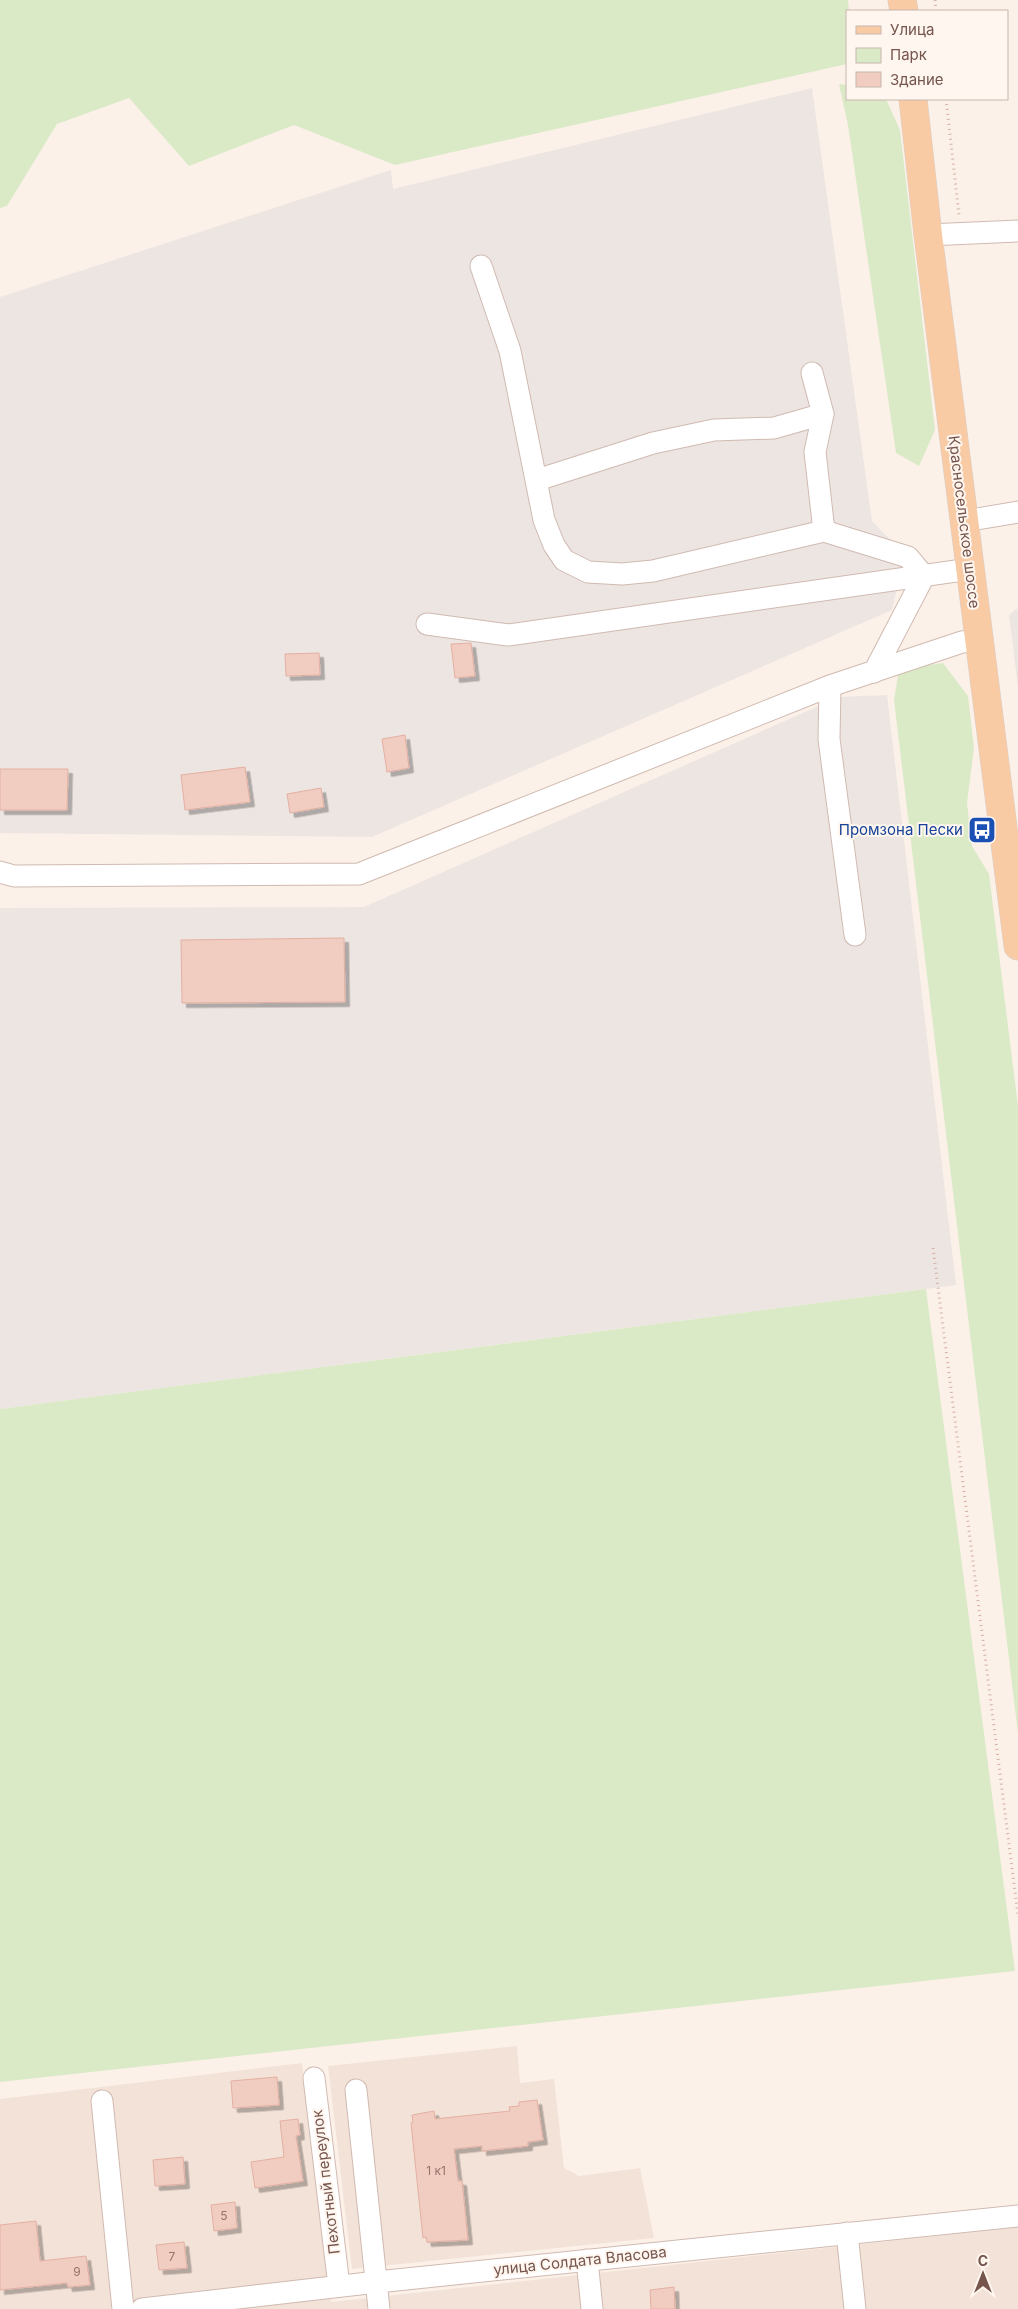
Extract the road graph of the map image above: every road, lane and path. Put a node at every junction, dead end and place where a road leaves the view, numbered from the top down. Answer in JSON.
{"nodes":[{"id":1,"x":913,"y":100,"type":"edge"},
{"id":2,"x":946,"y":100,"type":"edge"},
{"id":3,"x":957,"y":197,"type":"dead end"},
{"id":4,"x":1018,"y":230,"type":"edge"},
{"id":5,"x":928,"y":235,"type":"junction"},
{"id":6,"x":482,"y":266,"type":"dead end"},
{"id":7,"x":812,"y":373,"type":"dead end"},
{"id":8,"x":823,"y":414,"type":"junction"},
{"id":9,"x":537,"y":480,"type":"junction"},
{"id":10,"x":1018,"y":512,"type":"edge"},
{"id":11,"x":965,"y":521,"type":"junction"},
{"id":12,"x":824,"y":531,"type":"junction"},
{"id":13,"x":970,"y":569,"type":"junction"},
{"id":14,"x":924,"y":576,"type":"junction"},
{"id":15,"x":427,"y":624,"type":"dead end"},
{"id":16,"x":979,"y":640,"type":"junction"},
{"id":17,"x":874,"y":672,"type":"junction"},
{"id":18,"x":830,"y":686,"type":"junction"},
{"id":19,"x":5,"y":875,"type":"edge"},
{"id":20,"x":855,"y":935,"type":"dead end"},
{"id":21,"x":1018,"y":946,"type":"edge"},
{"id":22,"x":933,"y":1248,"type":"dead end"},
{"id":23,"x":1018,"y":1915,"type":"edge"},
{"id":24,"x":314,"y":2078,"type":"dead end"},
{"id":25,"x":356,"y":2090,"type":"dead end"},
{"id":26,"x":102,"y":2101,"type":"dead end"},
{"id":27,"x":1018,"y":2216,"type":"edge"},
{"id":28,"x":847,"y":2233,"type":"junction"},
{"id":29,"x":587,"y":2260,"type":"junction"},
{"id":30,"x":376,"y":2282,"type":"junction"},
{"id":31,"x":339,"y":2286,"type":"junction"},
{"id":32,"x":123,"y":2309,"type":"edge"},
{"id":33,"x":142,"y":2309,"type":"edge"},
{"id":34,"x":379,"y":2309,"type":"edge"},
{"id":35,"x":592,"y":2309,"type":"edge"},
{"id":36,"x":855,"y":2309,"type":"edge"}],
"edges":[{"from":1,"to":5,"type":"main road","name":"Красносельское шоссе"},
{"from":2,"to":3,"type":"path"},
{"from":4,"to":5,"type":"street"},
{"from":5,"to":11,"type":"main road","name":"Красносельское шоссе"},
{"from":6,"to":9,"type":"street"},
{"from":7,"to":8,"type":"street"},
{"from":8,"to":9,"type":"street"},
{"from":8,"to":12,"type":"street"},
{"from":9,"to":12,"type":"street"},
{"from":10,"to":11,"type":"street"},
{"from":11,"to":13,"type":"main road","name":"Красносельское шоссе"},
{"from":12,"to":14,"type":"street"},
{"from":13,"to":14,"type":"street"},
{"from":13,"to":16,"type":"main road","name":"Красносельское шоссе"},
{"from":14,"to":15,"type":"street"},
{"from":14,"to":17,"type":"street"},
{"from":16,"to":17,"type":"street"},
{"from":16,"to":21,"type":"main road","name":"Красносельское шоссе"},
{"from":17,"to":18,"type":"street"},
{"from":18,"to":19,"type":"street"},
{"from":18,"to":20,"type":"street"},
{"from":22,"to":23,"type":"path"},
{"from":24,"to":31,"type":"street","name":"Пехотный переулок"},
{"from":25,"to":30,"type":"street"},
{"from":26,"to":32,"type":"street"},
{"from":27,"to":28,"type":"street","name":"улица Солдата Власова"},
{"from":28,"to":29,"type":"street","name":"улица Солдата Власова"},
{"from":28,"to":36,"type":"street"},
{"from":29,"to":30,"type":"street","name":"улица Солдата Власова"},
{"from":29,"to":35,"type":"street"},
{"from":30,"to":31,"type":"street","name":"улица Солдата Власова"},
{"from":30,"to":34,"type":"street"},
{"from":31,"to":33,"type":"street","name":"улица Солдата Власова"}]}
